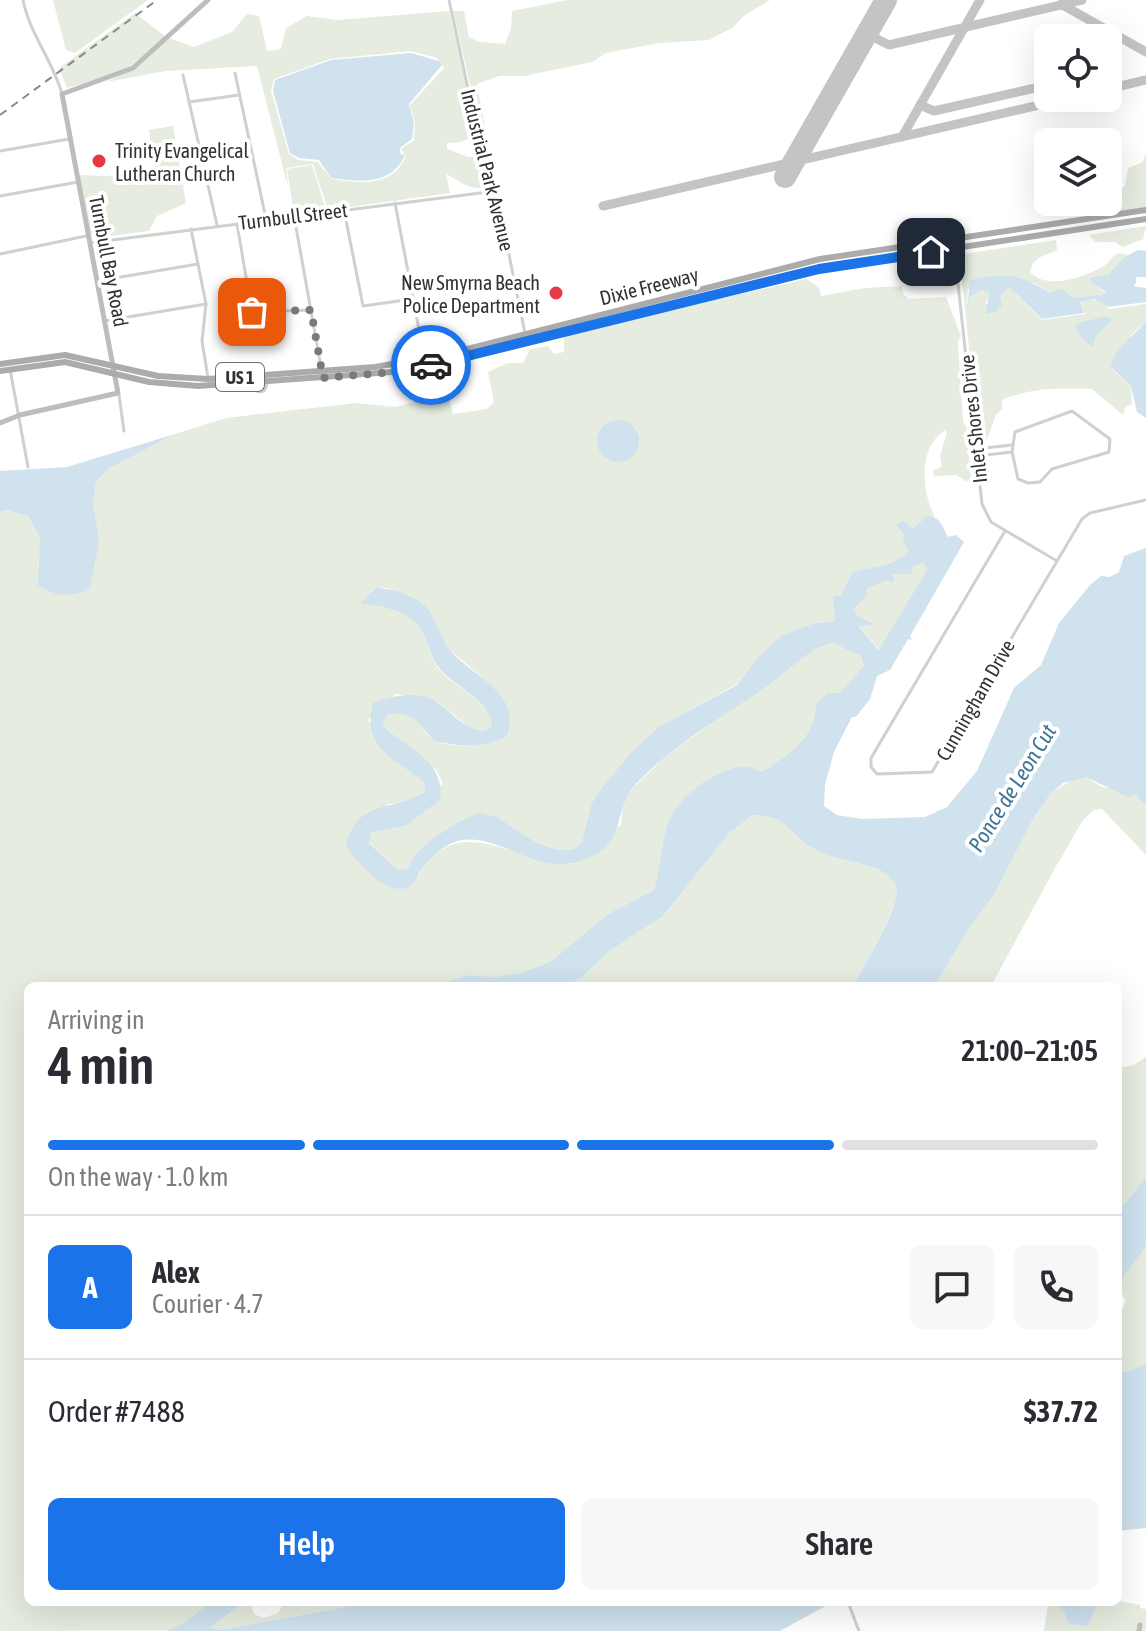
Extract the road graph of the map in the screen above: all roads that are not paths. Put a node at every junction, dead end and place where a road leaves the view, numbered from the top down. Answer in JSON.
{"nodes":[{"id":1,"x":23,"y":0,"type":"edge"},
{"id":2,"x":208,"y":0,"type":"edge"},
{"id":3,"x":449,"y":0,"type":"edge"},
{"id":4,"x":235,"y":73,"type":"dead end"},
{"id":5,"x":183,"y":75,"type":"dead end"},
{"id":6,"x":62,"y":94,"type":"junction"},
{"id":7,"x":239,"y":95,"type":"junction"},
{"id":8,"x":189,"y":102,"type":"junction"},
{"id":9,"x":69,"y":139,"type":"junction"},
{"id":10,"x":0,"y":151,"type":"edge"},
{"id":11,"x":78,"y":182,"type":"junction"},
{"id":12,"x":496,"y":191,"type":"junction"},
{"id":13,"x":0,"y":196,"type":"edge"},
{"id":14,"x":395,"y":203,"type":"junction"},
{"id":15,"x":344,"y":209,"type":"junction"},
{"id":16,"x":1146,"y":210,"type":"edge"},
{"id":17,"x":294,"y":216,"type":"junction"},
{"id":18,"x":266,"y":219,"type":"junction"},
{"id":19,"x":1146,"y":219,"type":"edge"},
{"id":20,"x":236,"y":223,"type":"junction"},
{"id":21,"x":217,"y":225,"type":"junction"},
{"id":22,"x":191,"y":229,"type":"junction"},
{"id":23,"x":88,"y":235,"type":"junction"},
{"id":24,"x":953,"y":238,"type":"junction"},
{"id":25,"x":89,"y":243,"type":"junction"},
{"id":26,"x":954,"y":248,"type":"junction"},
{"id":27,"x":0,"y":254,"type":"edge"},
{"id":28,"x":198,"y":264,"type":"junction"},
{"id":29,"x":775,"y":270,"type":"junction"},
{"id":30,"x":776,"y":280,"type":"junction"},
{"id":31,"x":97,"y":281,"type":"junction"},
{"id":32,"x":413,"y":299,"type":"junction"},
{"id":33,"x":206,"y":304,"type":"junction"},
{"id":34,"x":311,"y":310,"type":"junction"},
{"id":35,"x":104,"y":321,"type":"junction"},
{"id":36,"x":526,"y":337,"type":"junction"},
{"id":37,"x":426,"y":363,"type":"junction"},
{"id":38,"x":0,"y":364,"type":"edge"},
{"id":39,"x":10,"y":365,"type":"junction"},
{"id":40,"x":114,"y":369,"type":"junction"},
{"id":41,"x":0,"y":371,"type":"edge"},
{"id":42,"x":322,"y":374,"type":"junction"},
{"id":43,"x":269,"y":381,"type":"junction"},
{"id":44,"x":209,"y":382,"type":"junction"},
{"id":45,"x":258,"y":392,"type":"dead end"},
{"id":46,"x":118,"y":393,"type":"junction"},
{"id":47,"x":20,"y":415,"type":"junction"},
{"id":48,"x":0,"y":423,"type":"edge"},
{"id":49,"x":124,"y":431,"type":"dead end"},
{"id":50,"x":1012,"y":445,"type":"junction"},
{"id":51,"x":976,"y":449,"type":"junction"},
{"id":52,"x":1012,"y":452,"type":"junction"},
{"id":53,"x":977,"y":456,"type":"junction"},
{"id":54,"x":28,"y":467,"type":"dead end"},
{"id":55,"x":1146,"y":500,"type":"edge"},
{"id":56,"x":1005,"y":531,"type":"junction"},
{"id":57,"x":1057,"y":561,"type":"junction"},
{"id":58,"x":850,"y":1606,"type":"edge"},
{"id":59,"x":859,"y":1631,"type":"edge"}],
"edges":[{"from":1,"to":6,"type":"street"},
{"from":2,"to":6,"type":"street"},
{"from":3,"to":12,"type":"street","name":"Industrial Park Avenue"},
{"from":4,"to":7,"type":"street"},
{"from":5,"to":8,"type":"street"},
{"from":6,"to":9,"type":"street","name":"Turnbull Bay Road"},
{"from":7,"to":8,"type":"street"},
{"from":7,"to":18,"type":"street"},
{"from":8,"to":21,"type":"street"},
{"from":9,"to":10,"type":"street"},
{"from":9,"to":11,"type":"street","name":"Turnbull Bay Road"},
{"from":11,"to":13,"type":"street"},
{"from":11,"to":23,"type":"street","name":"Turnbull Bay Road"},
{"from":12,"to":14,"type":"street","name":"Turnbull Street"},
{"from":12,"to":36,"type":"street","name":"Industrial Park Avenue"},
{"from":14,"to":15,"type":"street","name":"Turnbull Street"},
{"from":14,"to":32,"type":"street"},
{"from":15,"to":17,"type":"street","name":"Turnbull Street"},
{"from":15,"to":32,"type":"street"},
{"from":16,"to":24,"type":"main road","name":"Dixie Freeway","number":"US 1"},
{"from":17,"to":18,"type":"street","name":"Turnbull Street"},
{"from":17,"to":34,"type":"street"},
{"from":18,"to":20,"type":"street","name":"Turnbull Street"},
{"from":19,"to":26,"type":"main road","name":"Dixie Freeway","number":"US 1"},
{"from":20,"to":21,"type":"street","name":"Turnbull Street"},
{"from":20,"to":34,"type":"street"},
{"from":21,"to":22,"type":"street","name":"Turnbull Street"},
{"from":22,"to":25,"type":"street","name":"Turnbull Street"},
{"from":22,"to":28,"type":"street"},
{"from":23,"to":25,"type":"street","name":"Turnbull Bay Road"},
{"from":23,"to":27,"type":"street"},
{"from":24,"to":26,"type":"street","name":"Inlet Shores Drive"},
{"from":24,"to":29,"type":"main road","name":"Dixie Freeway","number":"US 1"},
{"from":25,"to":31,"type":"street","name":"Turnbull Bay Road"},
{"from":26,"to":30,"type":"main road","name":"Dixie Freeway","number":"US 1"},
{"from":26,"to":51,"type":"street","name":"Inlet Shores Drive"},
{"from":28,"to":31,"type":"street"},
{"from":28,"to":33,"type":"street"},
{"from":29,"to":30,"type":"street"},
{"from":29,"to":36,"type":"main road","name":"Dixie Freeway","number":"US 1"},
{"from":30,"to":36,"type":"main road","name":"Dixie Freeway","number":"US 1"},
{"from":31,"to":35,"type":"street","name":"Turnbull Bay Road"},
{"from":32,"to":37,"type":"street"},
{"from":33,"to":35,"type":"street"},
{"from":33,"to":44,"type":"street"},
{"from":34,"to":42,"type":"street"},
{"from":35,"to":40,"type":"street","name":"Turnbull Bay Road"},
{"from":36,"to":37,"type":"main road","name":"Dixie Freeway","number":"US 1"},
{"from":37,"to":42,"type":"main road","name":"Dixie Freeway","number":"US 1"},
{"from":38,"to":39,"type":"main road","number":"US 1"},
{"from":39,"to":40,"type":"main road","number":"US 1"},
{"from":39,"to":41,"type":"main road","number":"US 1"},
{"from":39,"to":47,"type":"street"},
{"from":40,"to":44,"type":"main road","name":"Dixie Freeway","number":"US 1"},
{"from":40,"to":46,"type":"street","name":"Turnbull Bay Road"},
{"from":42,"to":43,"type":"main road","name":"Dixie Freeway","number":"US 1"},
{"from":42,"to":44,"type":"main road","name":"Dixie Freeway","number":"US 1"},
{"from":43,"to":44,"type":"main road","name":"Dixie Freeway","number":"US 1"},
{"from":43,"to":45,"type":"street"},
{"from":46,"to":47,"type":"street"},
{"from":46,"to":49,"type":"street"},
{"from":47,"to":48,"type":"street"},
{"from":47,"to":54,"type":"street"},
{"from":50,"to":51,"type":"street"},
{"from":50,"to":52,"type":"street"},
{"from":50,"to":52,"type":"street"},
{"from":51,"to":53,"type":"street","name":"Inlet Shores Drive"},
{"from":52,"to":53,"type":"street"},
{"from":53,"to":56,"type":"street","name":"Inlet Shores Drive"},
{"from":55,"to":57,"type":"street","name":"Cunningham Drive"},
{"from":56,"to":57,"type":"street","name":"Inlet Shores Drive"},
{"from":56,"to":57,"type":"street","name":"Cunningham Drive"},
{"from":58,"to":59,"type":"street"}]}
